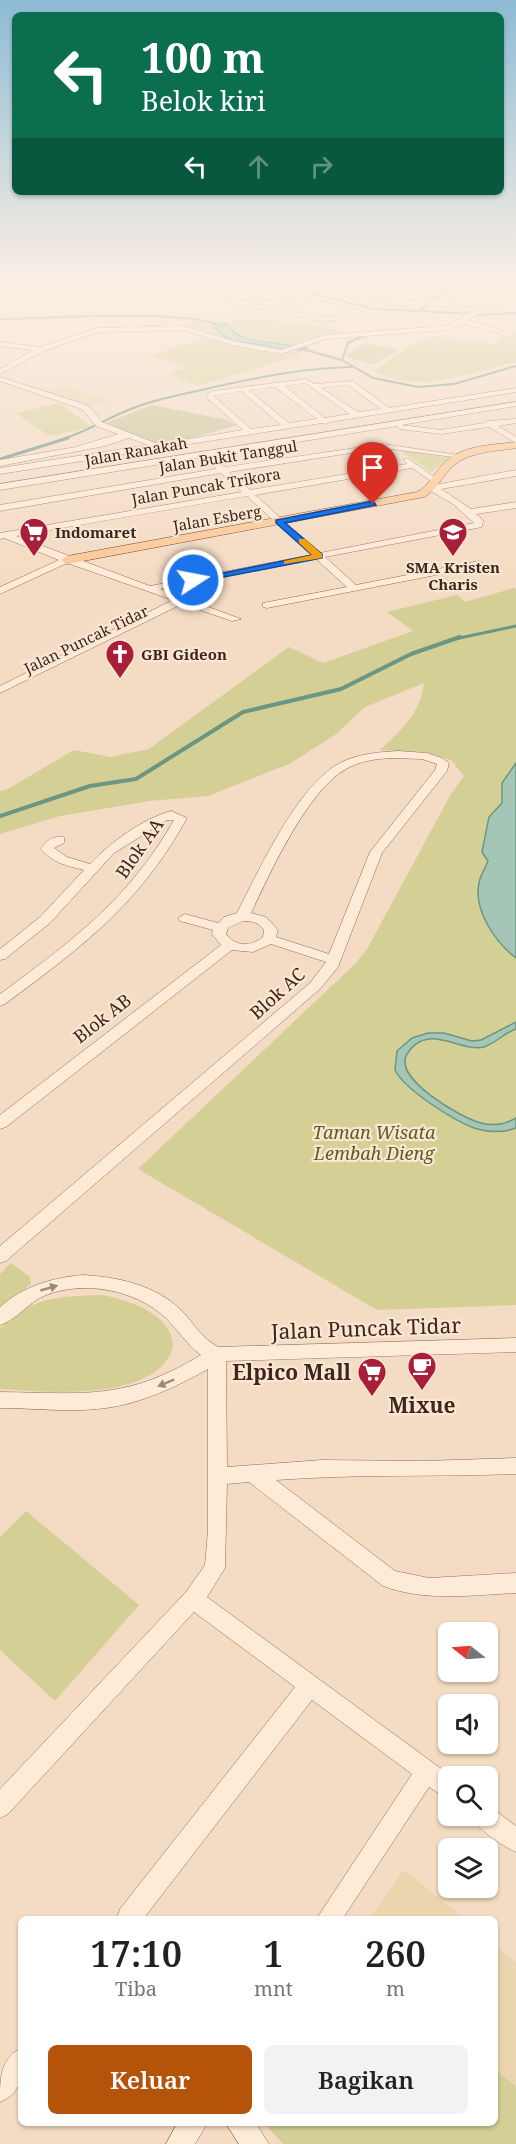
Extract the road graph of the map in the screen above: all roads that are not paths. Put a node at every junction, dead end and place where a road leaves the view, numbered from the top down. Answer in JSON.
{"nodes":[{"id":1,"x":3,"y":381,"type":"edge"},
{"id":2,"x":303,"y":381,"type":"edge"},
{"id":3,"x":303,"y":381,"type":"edge"},
{"id":4,"x":276,"y":384,"type":"junction"},
{"id":5,"x":316,"y":386,"type":"junction"},
{"id":6,"x":243,"y":389,"type":"junction"},
{"id":7,"x":516,"y":390,"type":"edge"},
{"id":8,"x":453,"y":400,"type":"junction"},
{"id":9,"x":516,"y":404,"type":"edge"},
{"id":10,"x":387,"y":410,"type":"junction"},
{"id":11,"x":471,"y":412,"type":"junction"},
{"id":12,"x":357,"y":415,"type":"junction"},
{"id":13,"x":323,"y":420,"type":"junction"},
{"id":14,"x":516,"y":421,"type":"edge"},
{"id":15,"x":492,"y":424,"type":"junction"},
{"id":16,"x":382,"y":425,"type":"junction"},
{"id":17,"x":287,"y":426,"type":"junction"},
{"id":18,"x":340,"y":431,"type":"junction"},
{"id":19,"x":249,"y":432,"type":"junction"},
{"id":20,"x":190,"y":442,"type":"junction"},
{"id":21,"x":516,"y":443,"type":"edge"},
{"id":22,"x":80,"y":447,"type":"dead end"},
{"id":23,"x":161,"y":447,"type":"junction"},
{"id":24,"x":390,"y":447,"type":"junction"},
{"id":25,"x":363,"y":448,"type":"junction"},
{"id":26,"x":204,"y":453,"type":"junction"},
{"id":27,"x":461,"y":456,"type":"junction"},
{"id":28,"x":0,"y":463,"type":"edge"},
{"id":29,"x":413,"y":465,"type":"junction"},
{"id":30,"x":223,"y":470,"type":"junction"},
{"id":31,"x":0,"y":471,"type":"edge"},
{"id":32,"x":516,"y":473,"type":"edge"},
{"id":33,"x":433,"y":484,"type":"junction"},
{"id":34,"x":0,"y":486,"type":"edge"},
{"id":35,"x":248,"y":493,"type":"junction"},
{"id":36,"x":516,"y":504,"type":"edge"},
{"id":37,"x":0,"y":508,"type":"edge"},
{"id":38,"x":469,"y":512,"type":"junction"},
{"id":39,"x":279,"y":522,"type":"junction"},
{"id":40,"x":1,"y":534,"type":"edge"},
{"id":41,"x":319,"y":556,"type":"junction"},
{"id":42,"x":67,"y":560,"type":"junction"},
{"id":43,"x":479,"y":564,"type":"dead end"},
{"id":44,"x":354,"y":588,"type":"junction"},
{"id":45,"x":147,"y":589,"type":"junction"},
{"id":46,"x":0,"y":591,"type":"edge"},
{"id":47,"x":175,"y":599,"type":"junction"},
{"id":48,"x":267,"y":605,"type":"dead end"},
{"id":49,"x":236,"y":620,"type":"dead end"},
{"id":50,"x":55,"y":660,"type":"junction"},
{"id":51,"x":0,"y":682,"type":"edge"},
{"id":52,"x":0,"y":690,"type":"edge"},
{"id":53,"x":60,"y":840,"type":"dead end"},
{"id":54,"x":92,"y":868,"type":"junction"},
{"id":55,"x":242,"y":917,"type":"junction"},
{"id":56,"x":185,"y":918,"type":"dead end"},
{"id":57,"x":220,"y":928,"type":"junction"},
{"id":58,"x":269,"y":939,"type":"junction"},
{"id":59,"x":230,"y":945,"type":"junction"},
{"id":60,"x":0,"y":956,"type":"edge"},
{"id":61,"x":332,"y":959,"type":"junction"},
{"id":62,"x":0,"y":1000,"type":"edge"},
{"id":63,"x":0,"y":1123,"type":"edge"},
{"id":64,"x":0,"y":1256,"type":"edge"},
{"id":65,"x":0,"y":1318,"type":"edge"},
{"id":66,"x":516,"y":1345,"type":"edge"},
{"id":67,"x":217,"y":1354,"type":"junction"},
{"id":68,"x":0,"y":1400,"type":"edge"},
{"id":69,"x":516,"y":1466,"type":"edge"},
{"id":70,"x":253,"y":1473,"type":"junction"},
{"id":71,"x":217,"y":1476,"type":"junction"},
{"id":72,"x":516,"y":1583,"type":"edge"},
{"id":73,"x":193,"y":1599,"type":"junction"},
{"id":74,"x":309,"y":1687,"type":"junction"},
{"id":75,"x":427,"y":1772,"type":"junction"},
{"id":76,"x":438,"y":1780,"type":"edge"},
{"id":77,"x":0,"y":1806,"type":"edge"},
{"id":78,"x":498,"y":1826,"type":"edge"},
{"id":79,"x":516,"y":1840,"type":"edge"},
{"id":80,"x":131,"y":1916,"type":"edge"},
{"id":81,"x":330,"y":1916,"type":"edge"},
{"id":82,"x":18,"y":2065,"type":"edge"},
{"id":83,"x":0,"y":2089,"type":"edge"},
{"id":84,"x":192,"y":2126,"type":"edge"},
{"id":85,"x":241,"y":2126,"type":"edge"},
{"id":86,"x":179,"y":2144,"type":"edge"},
{"id":87,"x":256,"y":2144,"type":"edge"}],
"edges":[{"from":1,"to":23,"type":"street"},
{"from":2,"to":4,"type":"street"},
{"from":3,"to":5,"type":"street"},
{"from":4,"to":6,"type":"street"},
{"from":4,"to":13,"type":"street"},
{"from":5,"to":10,"type":"street"},
{"from":5,"to":12,"type":"street"},
{"from":6,"to":17,"type":"street"},
{"from":6,"to":19,"type":"street"},
{"from":7,"to":8,"type":"street"},
{"from":8,"to":10,"type":"street"},
{"from":8,"to":11,"type":"street"},
{"from":9,"to":11,"type":"street","name":"Jalan Ranakah"},
{"from":10,"to":12,"type":"street"},
{"from":11,"to":15,"type":"street"},
{"from":11,"to":16,"type":"street","name":"Jalan Ranakah"},
{"from":12,"to":13,"type":"street"},
{"from":13,"to":17,"type":"street"},
{"from":13,"to":18,"type":"street"},
{"from":14,"to":15,"type":"street"},
{"from":15,"to":16,"type":"street"},
{"from":15,"to":21,"type":"street"},
{"from":16,"to":18,"type":"street","name":"Jalan Ranakah"},
{"from":17,"to":19,"type":"street"},
{"from":18,"to":25,"type":"street"},
{"from":18,"to":26,"type":"street","name":"Jalan Ranakah"},
{"from":19,"to":20,"type":"street"},
{"from":20,"to":23,"type":"street"},
{"from":20,"to":26,"type":"street"},
{"from":21,"to":27,"type":"main road"},
{"from":22,"to":28,"type":"street"},
{"from":23,"to":31,"type":"street"},
{"from":24,"to":25,"type":"street","name":"Jalan Bukit Tanggul"},
{"from":24,"to":27,"type":"street","name":"Jalan Bukit Tanggul"},
{"from":24,"to":29,"type":"street"},
{"from":25,"to":30,"type":"street","name":"Jalan Bukit Tanggul"},
{"from":26,"to":30,"type":"street"},
{"from":26,"to":34,"type":"street","name":"Jalan Ranakah"},
{"from":27,"to":33,"type":"main road","name":"Jalan Esberg"},
{"from":29,"to":33,"type":"street"},
{"from":29,"to":35,"type":"street","name":"Jalan Puncak Trikora"},
{"from":30,"to":35,"type":"street"},
{"from":30,"to":37,"type":"street","name":"Jalan Bukit Tanggul"},
{"from":32,"to":33,"type":"street"},
{"from":33,"to":38,"type":"street"},
{"from":33,"to":39,"type":"main road","name":"Jalan Esberg"},
{"from":35,"to":39,"type":"street"},
{"from":35,"to":40,"type":"street","name":"Jalan Puncak Trikora"},
{"from":36,"to":38,"type":"street"},
{"from":38,"to":41,"type":"street"},
{"from":39,"to":41,"type":"street"},
{"from":39,"to":42,"type":"main road","name":"Jalan Esberg"},
{"from":40,"to":42,"type":"street","name":"Jalan Puncak Tidar"},
{"from":41,"to":44,"type":"street"},
{"from":41,"to":45,"type":"street"},
{"from":42,"to":45,"type":"street","name":"Jalan Puncak Tidar"},
{"from":42,"to":46,"type":"street"},
{"from":43,"to":44,"type":"street"},
{"from":44,"to":48,"type":"street"},
{"from":45,"to":47,"type":"street","name":"Jalan Puncak Tidar"},
{"from":47,"to":49,"type":"street"},
{"from":47,"to":50,"type":"street","name":"Jalan Puncak Tidar"},
{"from":50,"to":51,"type":"street","name":"Jalan Puncak Tidar"},
{"from":50,"to":52,"type":"street","name":"Jalan Puncak Tidar"},
{"from":53,"to":54,"type":"street"},
{"from":54,"to":60,"type":"street","name":"Blok AA"},
{"from":54,"to":62,"type":"street","name":"Blok AA"},
{"from":55,"to":57,"type":"street"},
{"from":55,"to":58,"type":"street"},
{"from":55,"to":61,"type":"street","name":"Blok AC"},
{"from":56,"to":57,"type":"street"},
{"from":57,"to":59,"type":"street"},
{"from":58,"to":59,"type":"street"},
{"from":58,"to":61,"type":"street"},
{"from":59,"to":63,"type":"street","name":"Blok AB"},
{"from":61,"to":64,"type":"street","name":"Blok AC"},
{"from":65,"to":67,"type":"street","one_way":true},
{"from":66,"to":67,"type":"street","name":"Jalan Puncak Tidar"},
{"from":67,"to":68,"type":"street","one_way":true},
{"from":67,"to":71,"type":"street"},
{"from":69,"to":70,"type":"street"},
{"from":70,"to":71,"type":"street"},
{"from":70,"to":72,"type":"street"},
{"from":71,"to":73,"type":"street"},
{"from":73,"to":74,"type":"street"},
{"from":73,"to":77,"type":"street"},
{"from":74,"to":75,"type":"street"},
{"from":74,"to":80,"type":"street"},
{"from":75,"to":76,"type":"street"},
{"from":75,"to":81,"type":"street"},
{"from":78,"to":79,"type":"street"},
{"from":82,"to":83,"type":"street"},
{"from":84,"to":86,"type":"street"},
{"from":85,"to":87,"type":"street"}]}
